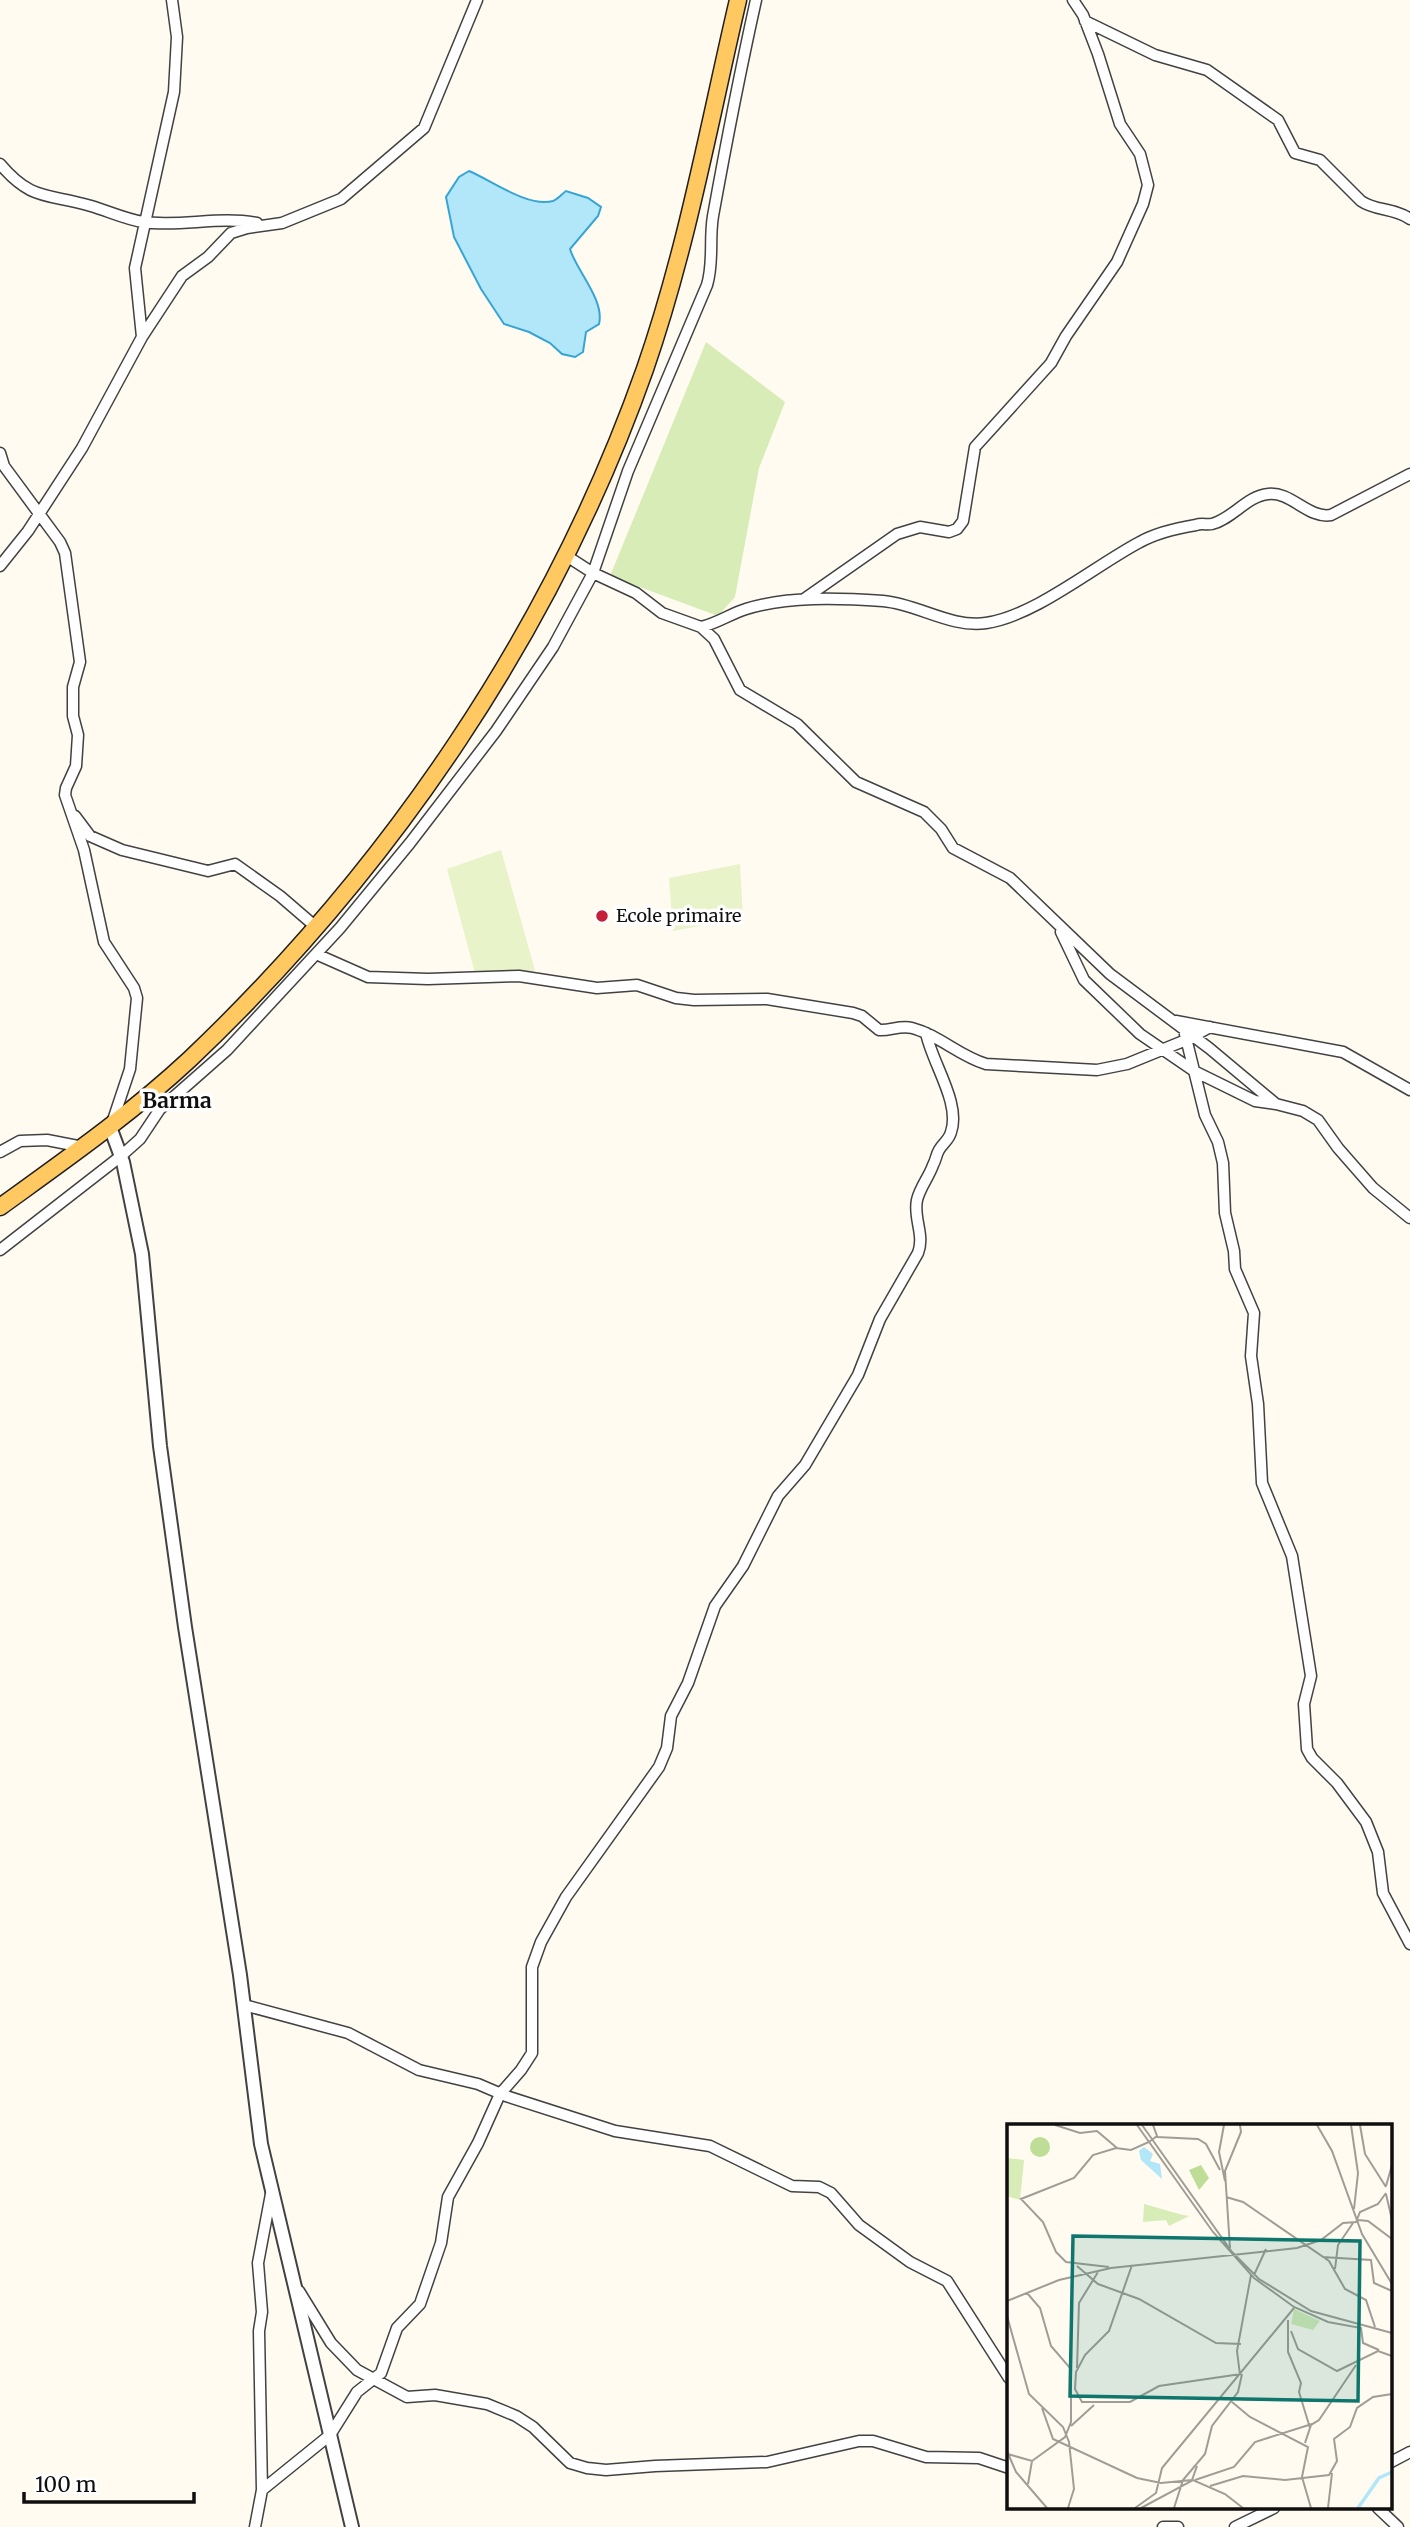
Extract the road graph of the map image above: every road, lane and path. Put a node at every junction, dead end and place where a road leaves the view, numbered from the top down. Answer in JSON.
{"nodes":[{"id":1,"x":172,"y":0,"type":"edge"},
{"id":2,"x":477,"y":0,"type":"edge"},
{"id":3,"x":738,"y":0,"type":"edge"},
{"id":4,"x":755,"y":0,"type":"edge"},
{"id":5,"x":1073,"y":0,"type":"edge"},
{"id":6,"x":1085,"y":22,"type":"junction"},
{"id":7,"x":0,"y":164,"type":"edge"},
{"id":8,"x":1410,"y":219,"type":"edge"},
{"id":9,"x":143,"y":222,"type":"junction"},
{"id":10,"x":268,"y":225,"type":"junction"},
{"id":11,"x":142,"y":337,"type":"junction"},
{"id":12,"x":0,"y":453,"type":"edge"},
{"id":13,"x":1410,"y":474,"type":"edge"},
{"id":14,"x":38,"y":515,"type":"junction"},
{"id":15,"x":565,"y":555,"type":"junction"},
{"id":16,"x":0,"y":566,"type":"edge"},
{"id":17,"x":593,"y":573,"type":"junction"},
{"id":18,"x":804,"y":600,"type":"junction"},
{"id":19,"x":701,"y":627,"type":"junction"},
{"id":20,"x":70,"y":810,"type":"junction"},
{"id":21,"x":1059,"y":926,"type":"junction"},
{"id":22,"x":316,"y":927,"type":"junction"},
{"id":23,"x":316,"y":954,"type":"junction"},
{"id":24,"x":1172,"y":1020,"type":"junction"},
{"id":25,"x":1210,"y":1027,"type":"junction"},
{"id":26,"x":926,"y":1033,"type":"junction"},
{"id":27,"x":1187,"y":1035,"type":"junction"},
{"id":28,"x":1163,"y":1049,"type":"junction"},
{"id":29,"x":1194,"y":1071,"type":"junction"},
{"id":30,"x":1410,"y":1090,"type":"edge"},
{"id":31,"x":1276,"y":1104,"type":"junction"},
{"id":32,"x":110,"y":1127,"type":"junction"},
{"id":33,"x":83,"y":1147,"type":"junction"},
{"id":34,"x":0,"y":1152,"type":"edge"},
{"id":35,"x":121,"y":1156,"type":"junction"},
{"id":36,"x":0,"y":1207,"type":"edge"},
{"id":37,"x":1410,"y":1218,"type":"edge"},
{"id":38,"x":0,"y":1250,"type":"edge"},
{"id":39,"x":1410,"y":1944,"type":"edge"},
{"id":40,"x":244,"y":2005,"type":"junction"},
{"id":41,"x":500,"y":2094,"type":"junction"},
{"id":42,"x":271,"y":2193,"type":"junction"},
{"id":43,"x":294,"y":2283,"type":"junction"},
{"id":44,"x":1007,"y":2375,"type":"edge"},
{"id":45,"x":373,"y":2380,"type":"junction"},
{"id":46,"x":330,"y":2435,"type":"junction"},
{"id":47,"x":1410,"y":2452,"type":"edge"},
{"id":48,"x":1392,"y":2461,"type":"edge"},
{"id":49,"x":1007,"y":2467,"type":"edge"},
{"id":50,"x":262,"y":2490,"type":"junction"},
{"id":51,"x":1271,"y":2510,"type":"edge"},
{"id":52,"x":1380,"y":2510,"type":"edge"},
{"id":53,"x":255,"y":2527,"type":"edge"},
{"id":54,"x":352,"y":2527,"type":"edge"},
{"id":55,"x":1163,"y":2527,"type":"edge"},
{"id":56,"x":1178,"y":2527,"type":"edge"},
{"id":57,"x":1235,"y":2527,"type":"edge"},
{"id":58,"x":1398,"y":2527,"type":"edge"}],
"edges":[{"from":1,"to":9,"type":"street"},
{"from":2,"to":10,"type":"street"},
{"from":3,"to":15,"type":"main road"},
{"from":4,"to":17,"type":"street"},
{"from":5,"to":6,"type":"street"},
{"from":6,"to":8,"type":"street"},
{"from":6,"to":18,"type":"street"},
{"from":7,"to":9,"type":"street"},
{"from":9,"to":10,"type":"street"},
{"from":9,"to":11,"type":"street"},
{"from":10,"to":11,"type":"street"},
{"from":11,"to":14,"type":"street"},
{"from":12,"to":14,"type":"street"},
{"from":13,"to":18,"type":"street"},
{"from":14,"to":16,"type":"street"},
{"from":14,"to":20,"type":"street"},
{"from":15,"to":17,"type":"street"},
{"from":15,"to":22,"type":"main road"},
{"from":17,"to":19,"type":"street"},
{"from":17,"to":23,"type":"street"},
{"from":18,"to":19,"type":"street"},
{"from":19,"to":21,"type":"street"},
{"from":20,"to":22,"type":"street"},
{"from":20,"to":32,"type":"street"},
{"from":21,"to":24,"type":"street"},
{"from":21,"to":28,"type":"street"},
{"from":22,"to":32,"type":"main road"},
{"from":23,"to":26,"type":"street"},
{"from":23,"to":35,"type":"street"},
{"from":24,"to":25,"type":"street"},
{"from":24,"to":27,"type":"street"},
{"from":25,"to":27,"type":"street"},
{"from":25,"to":30,"type":"street"},
{"from":26,"to":28,"type":"street"},
{"from":26,"to":41,"type":"street"},
{"from":27,"to":28,"type":"street"},
{"from":27,"to":29,"type":"street"},
{"from":27,"to":31,"type":"street"},
{"from":28,"to":29,"type":"street"},
{"from":29,"to":31,"type":"street"},
{"from":29,"to":39,"type":"street"},
{"from":31,"to":37,"type":"street"},
{"from":32,"to":33,"type":"main road"},
{"from":32,"to":35,"type":"street"},
{"from":33,"to":34,"type":"street"},
{"from":33,"to":36,"type":"main road"},
{"from":35,"to":38,"type":"street"},
{"from":35,"to":40,"type":"street"},
{"from":40,"to":41,"type":"street"},
{"from":40,"to":42,"type":"street"},
{"from":41,"to":44,"type":"street"},
{"from":41,"to":45,"type":"street"},
{"from":42,"to":43,"type":"street"},
{"from":42,"to":50,"type":"street"},
{"from":43,"to":45,"type":"street"},
{"from":43,"to":46,"type":"street"},
{"from":45,"to":46,"type":"street"},
{"from":45,"to":49,"type":"street"},
{"from":46,"to":50,"type":"street"},
{"from":46,"to":54,"type":"street"},
{"from":47,"to":48,"type":"street"},
{"from":50,"to":53,"type":"street"},
{"from":51,"to":57,"type":"street"},
{"from":52,"to":58,"type":"street"},
{"from":55,"to":56,"type":"street"}]}
